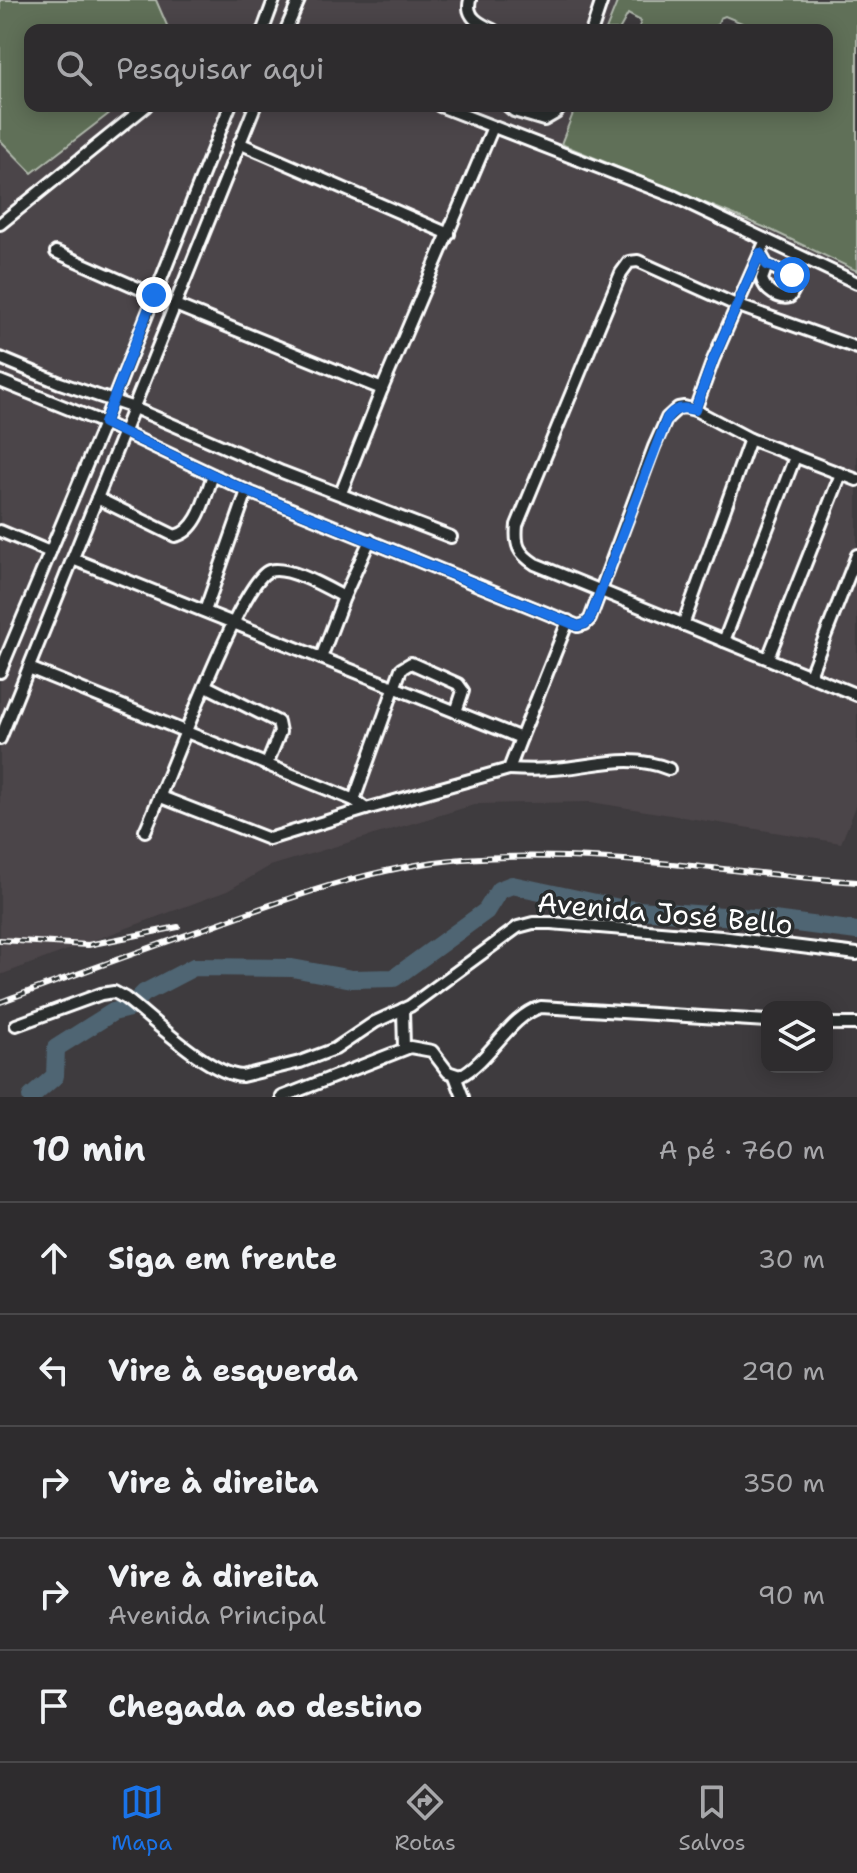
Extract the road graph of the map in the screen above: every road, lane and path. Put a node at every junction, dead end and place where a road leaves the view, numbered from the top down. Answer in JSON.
{"nodes":[{"id":1,"x":274,"y":0,"type":"edge"},
{"id":2,"x":299,"y":0,"type":"edge"},
{"id":3,"x":470,"y":0,"type":"edge"},
{"id":4,"x":602,"y":0,"type":"edge"},
{"id":5,"x":263,"y":24,"type":"edge"},
{"id":6,"x":290,"y":24,"type":"edge"},
{"id":7,"x":480,"y":24,"type":"edge"},
{"id":8,"x":594,"y":24,"type":"edge"},
{"id":9,"x":139,"y":112,"type":"edge"},
{"id":10,"x":228,"y":112,"type":"edge"},
{"id":11,"x":252,"y":112,"type":"edge"},
{"id":12,"x":455,"y":112,"type":"edge"},
{"id":13,"x":517,"y":112,"type":"edge"},
{"id":14,"x":557,"y":112,"type":"edge"},
{"id":15,"x":493,"y":127,"type":"junction"},
{"id":16,"x":239,"y":143,"type":"junction"},
{"id":17,"x":0,"y":224,"type":"edge"},
{"id":18,"x":449,"y":234,"type":"junction"},
{"id":19,"x":766,"y":240,"type":"junction"},
{"id":20,"x":56,"y":252,"type":"dead end"},
{"id":21,"x":760,"y":253,"type":"junction"},
{"id":22,"x":767,"y":265,"type":"dead end"},
{"id":23,"x":857,"y":283,"type":"edge"},
{"id":24,"x":154,"y":295,"type":"junction"},
{"id":25,"x":175,"y":305,"type":"junction"},
{"id":26,"x":736,"y":305,"type":"junction"},
{"id":27,"x":857,"y":348,"type":"edge"},
{"id":28,"x":0,"y":358,"type":"edge"},
{"id":29,"x":37,"y":374,"type":"junction"},
{"id":30,"x":0,"y":381,"type":"edge"},
{"id":31,"x":382,"y":389,"type":"junction"},
{"id":32,"x":80,"y":390,"type":"junction"},
{"id":33,"x":31,"y":393,"type":"junction"},
{"id":34,"x":111,"y":401,"type":"junction"},
{"id":35,"x":134,"y":408,"type":"junction"},
{"id":36,"x":72,"y":410,"type":"junction"},
{"id":37,"x":695,"y":410,"type":"junction"},
{"id":38,"x":104,"y":423,"type":"junction"},
{"id":39,"x":122,"y":432,"type":"junction"},
{"id":40,"x":750,"y":439,"type":"junction"},
{"id":41,"x":795,"y":457,"type":"junction"},
{"id":42,"x":841,"y":474,"type":"junction"},
{"id":43,"x":213,"y":475,"type":"junction"},
{"id":44,"x":857,"y":480,"type":"edge"},
{"id":45,"x":247,"y":491,"type":"junction"},
{"id":46,"x":341,"y":493,"type":"junction"},
{"id":47,"x":97,"y":498,"type":"junction"},
{"id":48,"x":0,"y":531,"type":"edge"},
{"id":49,"x":451,"y":537,"type":"dead end"},
{"id":50,"x":370,"y":540,"type":"junction"},
{"id":51,"x":50,"y":552,"type":"junction"},
{"id":52,"x":857,"y":555,"type":"edge"},
{"id":53,"x":73,"y":559,"type":"junction"},
{"id":54,"x":601,"y":589,"type":"junction"},
{"id":55,"x":344,"y":597,"type":"junction"},
{"id":56,"x":205,"y":611,"type":"junction"},
{"id":57,"x":568,"y":621,"type":"junction"},
{"id":58,"x":232,"y":622,"type":"junction"},
{"id":59,"x":683,"y":625,"type":"junction"},
{"id":60,"x":724,"y":641,"type":"junction"},
{"id":61,"x":3,"y":656,"type":"edge"},
{"id":62,"x":321,"y":658,"type":"junction"},
{"id":63,"x":768,"y":658,"type":"junction"},
{"id":64,"x":29,"y":668,"type":"junction"},
{"id":65,"x":0,"y":672,"type":"edge"},
{"id":66,"x":810,"y":675,"type":"junction"},
{"id":67,"x":206,"y":686,"type":"junction"},
{"id":68,"x":394,"y":687,"type":"junction"},
{"id":69,"x":857,"y":695,"type":"edge"},
{"id":70,"x":456,"y":712,"type":"junction"},
{"id":71,"x":188,"y":732,"type":"junction"},
{"id":72,"x":521,"y":738,"type":"junction"},
{"id":73,"x":0,"y":739,"type":"edge"},
{"id":74,"x":267,"y":764,"type":"junction"},
{"id":75,"x":509,"y":769,"type":"junction"},
{"id":76,"x":669,"y":769,"type":"dead end"},
{"id":77,"x":161,"y":797,"type":"junction"},
{"id":78,"x":354,"y":800,"type":"junction"},
{"id":79,"x":366,"y":809,"type":"junction"},
{"id":80,"x":145,"y":831,"type":"dead end"},
{"id":81,"x":857,"y":954,"type":"edge"},
{"id":82,"x":403,"y":1009,"type":"junction"},
{"id":83,"x":761,"y":1021,"type":"edge"},
{"id":84,"x":833,"y":1024,"type":"edge"},
{"id":85,"x":857,"y":1024,"type":"edge"},
{"id":86,"x":16,"y":1025,"type":"dead end"},
{"id":87,"x":404,"y":1048,"type":"junction"},
{"id":88,"x":455,"y":1076,"type":"junction"},
{"id":89,"x":282,"y":1097,"type":"edge"},
{"id":90,"x":463,"y":1097,"type":"edge"}],
"edges":[{"from":1,"to":5,"type":"street"},
{"from":2,"to":6,"type":"street"},
{"from":3,"to":7,"type":"street"},
{"from":4,"to":8,"type":"street"},
{"from":9,"to":17,"type":"street"},
{"from":10,"to":24,"type":"street"},
{"from":11,"to":16,"type":"street"},
{"from":12,"to":15,"type":"street"},
{"from":13,"to":14,"type":"street"},
{"from":15,"to":18,"type":"street"},
{"from":15,"to":19,"type":"street"},
{"from":16,"to":18,"type":"street"},
{"from":16,"to":25,"type":"street"},
{"from":18,"to":31,"type":"street"},
{"from":19,"to":21,"type":"street"},
{"from":19,"to":23,"type":"street"},
{"from":20,"to":24,"type":"street"},
{"from":21,"to":22,"type":"street"},
{"from":21,"to":26,"type":"street"},
{"from":24,"to":34,"type":"street"},
{"from":25,"to":31,"type":"street"},
{"from":25,"to":35,"type":"street"},
{"from":26,"to":27,"type":"street"},
{"from":26,"to":37,"type":"street"},
{"from":26,"to":54,"type":"street"},
{"from":28,"to":29,"type":"street"},
{"from":29,"to":32,"type":"street"},
{"from":29,"to":33,"type":"street"},
{"from":30,"to":33,"type":"street"},
{"from":31,"to":46,"type":"street"},
{"from":32,"to":34,"type":"street"},
{"from":32,"to":36,"type":"street"},
{"from":33,"to":36,"type":"street"},
{"from":34,"to":35,"type":"street"},
{"from":34,"to":38,"type":"street"},
{"from":35,"to":39,"type":"street"},
{"from":35,"to":46,"type":"street"},
{"from":36,"to":38,"type":"street"},
{"from":37,"to":40,"type":"street"},
{"from":37,"to":54,"type":"street"},
{"from":38,"to":39,"type":"street"},
{"from":38,"to":51,"type":"street"},
{"from":39,"to":43,"type":"street"},
{"from":39,"to":47,"type":"street"},
{"from":40,"to":41,"type":"street"},
{"from":40,"to":59,"type":"street"},
{"from":41,"to":42,"type":"street"},
{"from":41,"to":60,"type":"street"},
{"from":42,"to":44,"type":"street"},
{"from":42,"to":63,"type":"street"},
{"from":43,"to":45,"type":"street"},
{"from":43,"to":47,"type":"street"},
{"from":45,"to":50,"type":"street"},
{"from":45,"to":56,"type":"street"},
{"from":46,"to":49,"type":"street"},
{"from":47,"to":53,"type":"street"},
{"from":48,"to":51,"type":"street"},
{"from":50,"to":55,"type":"street"},
{"from":50,"to":57,"type":"street"},
{"from":51,"to":61,"type":"street"},
{"from":52,"to":66,"type":"street"},
{"from":53,"to":56,"type":"street"},
{"from":53,"to":64,"type":"street"},
{"from":54,"to":57,"type":"street"},
{"from":54,"to":59,"type":"street"},
{"from":55,"to":58,"type":"street"},
{"from":55,"to":62,"type":"street"},
{"from":56,"to":58,"type":"street"},
{"from":57,"to":72,"type":"street"},
{"from":58,"to":62,"type":"street"},
{"from":58,"to":67,"type":"street"},
{"from":59,"to":60,"type":"street"},
{"from":60,"to":63,"type":"street"},
{"from":61,"to":65,"type":"street"},
{"from":62,"to":68,"type":"street"},
{"from":63,"to":66,"type":"street"},
{"from":64,"to":71,"type":"street"},
{"from":64,"to":73,"type":"street"},
{"from":66,"to":69,"type":"street"},
{"from":67,"to":71,"type":"street"},
{"from":67,"to":74,"type":"street"},
{"from":68,"to":70,"type":"street"},
{"from":68,"to":70,"type":"street"},
{"from":68,"to":78,"type":"street"},
{"from":70,"to":72,"type":"street"},
{"from":71,"to":74,"type":"street"},
{"from":71,"to":77,"type":"street"},
{"from":72,"to":75,"type":"street"},
{"from":74,"to":78,"type":"street"},
{"from":75,"to":76,"type":"street"},
{"from":75,"to":79,"type":"street"},
{"from":77,"to":79,"type":"street"},
{"from":77,"to":80,"type":"street"},
{"from":78,"to":79,"type":"street"},
{"from":81,"to":82,"type":"street","name":"Avenida José Bello"},
{"from":82,"to":86,"type":"street","name":"Avenida José Bello"},
{"from":82,"to":87,"type":"street"},
{"from":83,"to":88,"type":"street"},
{"from":84,"to":85,"type":"street"},
{"from":87,"to":88,"type":"street"},
{"from":87,"to":89,"type":"street"},
{"from":88,"to":90,"type":"street"}]}
